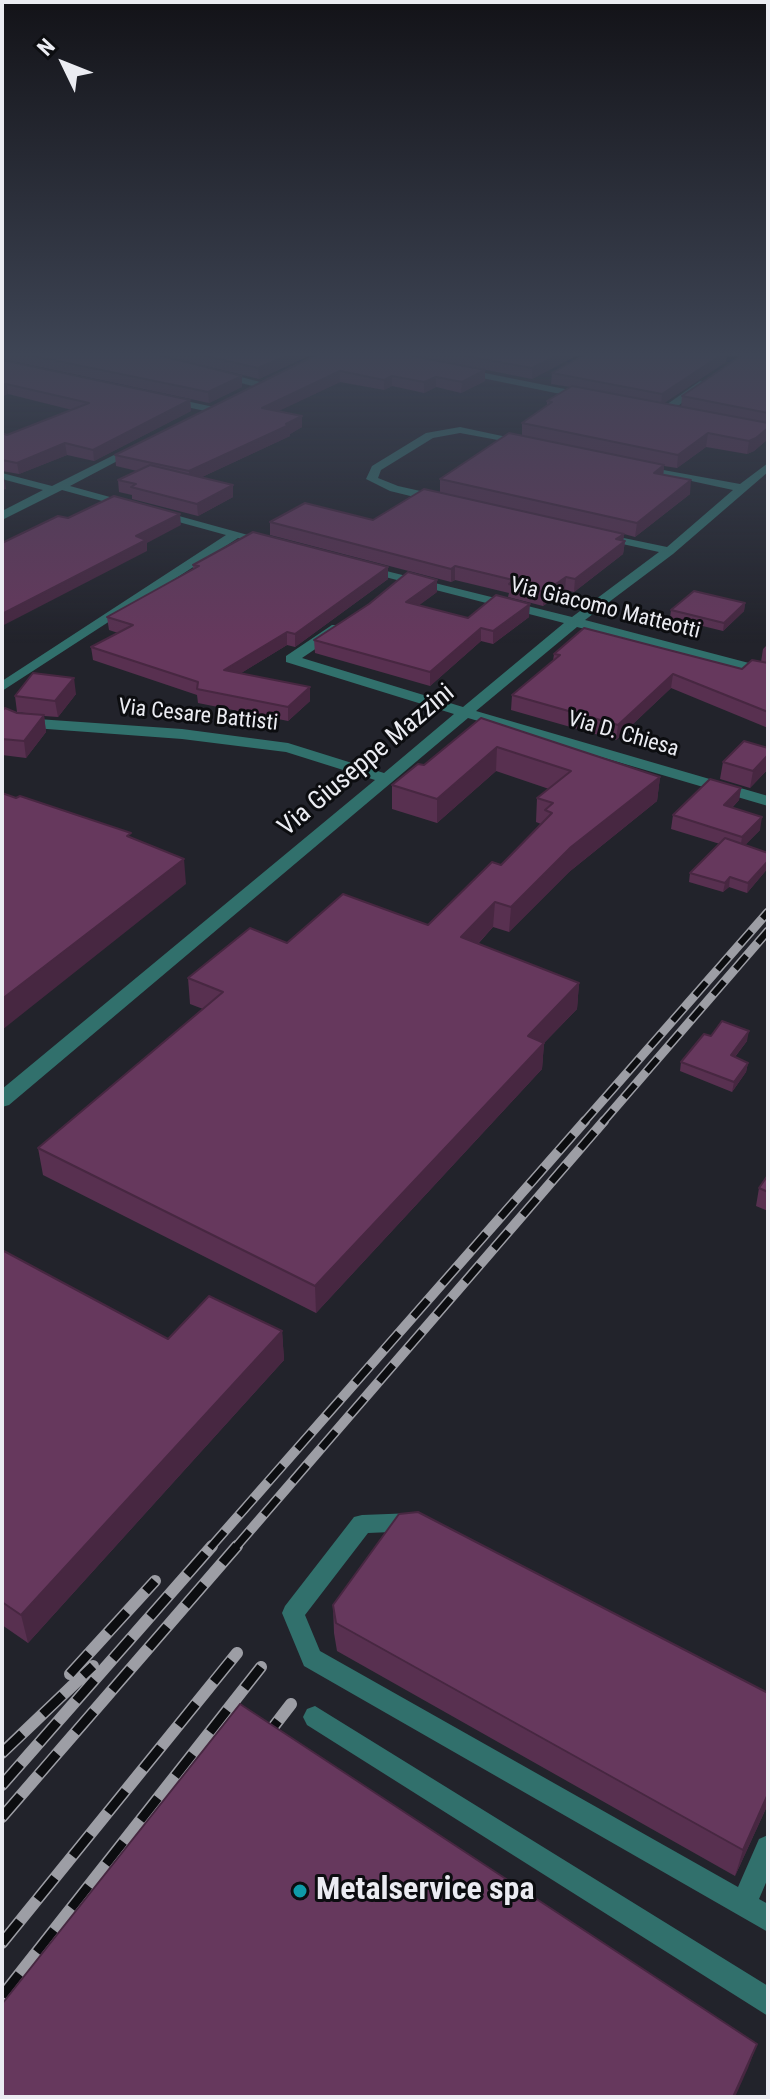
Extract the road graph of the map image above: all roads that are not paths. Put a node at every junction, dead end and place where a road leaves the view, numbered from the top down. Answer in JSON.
{"nodes":[{"id":1,"x":132,"y":449,"type":"edge"},
{"id":2,"x":407,"y":449,"type":"edge"},
{"id":3,"x":623,"y":464,"type":"edge"},
{"id":4,"x":768,"y":466,"type":"edge"},
{"id":5,"x":2,"y":476,"type":"edge"},
{"id":6,"x":59,"y":488,"type":"junction"},
{"id":7,"x":742,"y":488,"type":"junction"},
{"id":8,"x":454,"y":502,"type":"edge"},
{"id":9,"x":2,"y":516,"type":"edge"},
{"id":10,"x":587,"y":532,"type":"edge"},
{"id":11,"x":236,"y":534,"type":"junction"},
{"id":12,"x":282,"y":546,"type":"edge"},
{"id":13,"x":669,"y":551,"type":"junction"},
{"id":14,"x":342,"y":562,"type":"edge"},
{"id":15,"x":403,"y":578,"type":"junction"},
{"id":16,"x":386,"y":592,"type":"edge"},
{"id":17,"x":350,"y":619,"type":"edge"},
{"id":18,"x":574,"y":622,"type":"junction"},
{"id":19,"x":768,"y":672,"type":"edge"},
{"id":20,"x":2,"y":687,"type":"edge"},
{"id":21,"x":2,"y":712,"type":"edge"},
{"id":22,"x":466,"y":712,"type":"junction"},
{"id":23,"x":387,"y":779,"type":"junction"},
{"id":24,"x":768,"y":801,"type":"edge"},
{"id":25,"x":2,"y":1100,"type":"edge"},
{"id":26,"x":440,"y":1536,"type":"edge"},
{"id":27,"x":315,"y":1717,"type":"dead end"},
{"id":28,"x":768,"y":1848,"type":"edge"},
{"id":29,"x":743,"y":1905,"type":"junction"},
{"id":30,"x":768,"y":1919,"type":"edge"},
{"id":31,"x":768,"y":2002,"type":"edge"}],
"edges":[{"from":1,"to":6,"type":"street"},
{"from":2,"to":8,"type":"street"},
{"from":3,"to":7,"type":"street"},
{"from":4,"to":7,"type":"street","name":"Via Giuseppe Mazzini"},
{"from":5,"to":6,"type":"street"},
{"from":6,"to":9,"type":"street"},
{"from":6,"to":11,"type":"street"},
{"from":7,"to":13,"type":"street","name":"Via Giuseppe Mazzini"},
{"from":10,"to":13,"type":"street"},
{"from":11,"to":12,"type":"street"},
{"from":11,"to":20,"type":"street"},
{"from":13,"to":18,"type":"street","name":"Via Giuseppe Mazzini"},
{"from":14,"to":15,"type":"street","name":"Via Giacomo Matteotti"},
{"from":15,"to":16,"type":"street"},
{"from":15,"to":18,"type":"street","name":"Via Giacomo Matteotti"},
{"from":17,"to":22,"type":"street","name":"Via D. Chiesa"},
{"from":18,"to":19,"type":"street","name":"Via Giacomo Matteotti"},
{"from":18,"to":22,"type":"street","name":"Via Giuseppe Mazzini"},
{"from":21,"to":23,"type":"street","name":"Via Cesare Battisti"},
{"from":22,"to":23,"type":"street","name":"Via Giuseppe Mazzini"},
{"from":22,"to":24,"type":"street","name":"Via D. Chiesa"},
{"from":23,"to":25,"type":"street","name":"Via Giuseppe Mazzini"},
{"from":26,"to":29,"type":"lane"},
{"from":27,"to":31,"type":"lane"},
{"from":28,"to":29,"type":"lane"},
{"from":29,"to":30,"type":"lane"}]}
